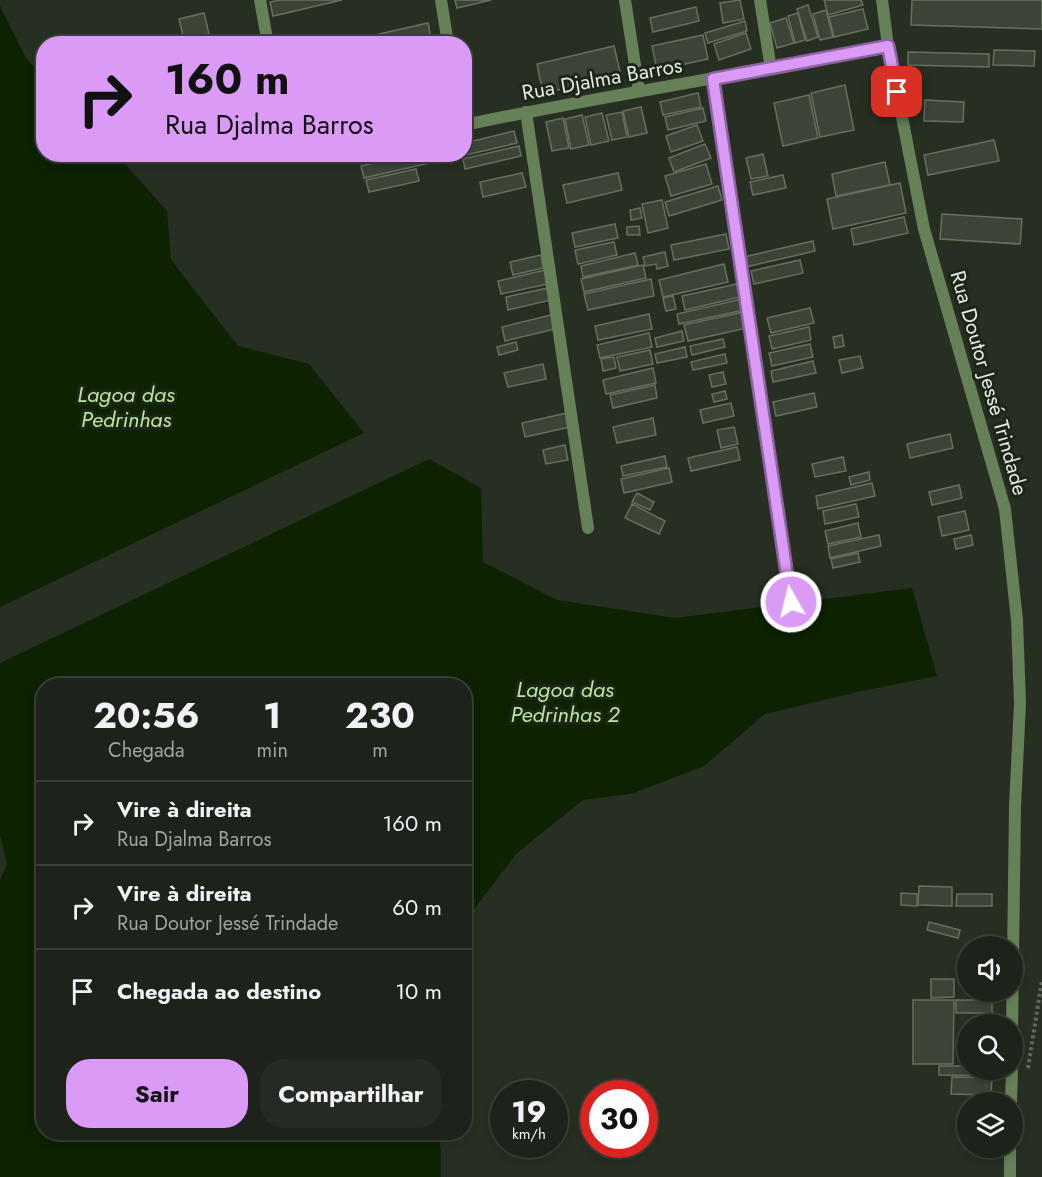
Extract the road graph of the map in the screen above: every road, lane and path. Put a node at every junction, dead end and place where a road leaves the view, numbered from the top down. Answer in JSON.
{"nodes":[{"id":1,"x":260,"y":0,"type":"edge"},
{"id":2,"x":441,"y":0,"type":"edge"},
{"id":3,"x":625,"y":0,"type":"edge"},
{"id":4,"x":760,"y":0,"type":"edge"},
{"id":5,"x":882,"y":0,"type":"edge"},
{"id":6,"x":267,"y":36,"type":"edge"},
{"id":7,"x":447,"y":36,"type":"edge"},
{"id":8,"x":888,"y":46,"type":"junction"},
{"id":9,"x":771,"y":69,"type":"junction"},
{"id":10,"x":713,"y":79,"type":"junction"},
{"id":11,"x":639,"y":91,"type":"junction"},
{"id":12,"x":526,"y":112,"type":"junction"},
{"id":13,"x":472,"y":124,"type":"edge"},
{"id":14,"x":588,"y":528,"type":"dead end"},
{"id":15,"x":791,"y":602,"type":"dead end"},
{"id":16,"x":1042,"y":980,"type":"edge"},
{"id":17,"x":1012,"y":1014,"type":"edge"},
{"id":18,"x":1028,"y":1072,"type":"dead end"},
{"id":19,"x":1010,"y":1158,"type":"edge"},
{"id":20,"x":1010,"y":1177,"type":"edge"}],
"edges":[{"from":1,"to":6,"type":"street"},
{"from":2,"to":7,"type":"street"},
{"from":3,"to":11,"type":"street"},
{"from":4,"to":9,"type":"street"},
{"from":5,"to":8,"type":"street","name":"Rua Doutor Jessé Trindade"},
{"from":8,"to":9,"type":"street","name":"Rua Djalma Barros"},
{"from":8,"to":17,"type":"street","name":"Rua Doutor Jessé Trindade"},
{"from":9,"to":10,"type":"street","name":"Rua Djalma Barros"},
{"from":10,"to":11,"type":"street","name":"Rua Djalma Barros"},
{"from":10,"to":15,"type":"street"},
{"from":11,"to":12,"type":"street","name":"Rua Djalma Barros"},
{"from":12,"to":13,"type":"street","name":"Rua Djalma Barros"},
{"from":12,"to":14,"type":"street"},
{"from":16,"to":18,"type":"path"},
{"from":19,"to":20,"type":"street"}]}
